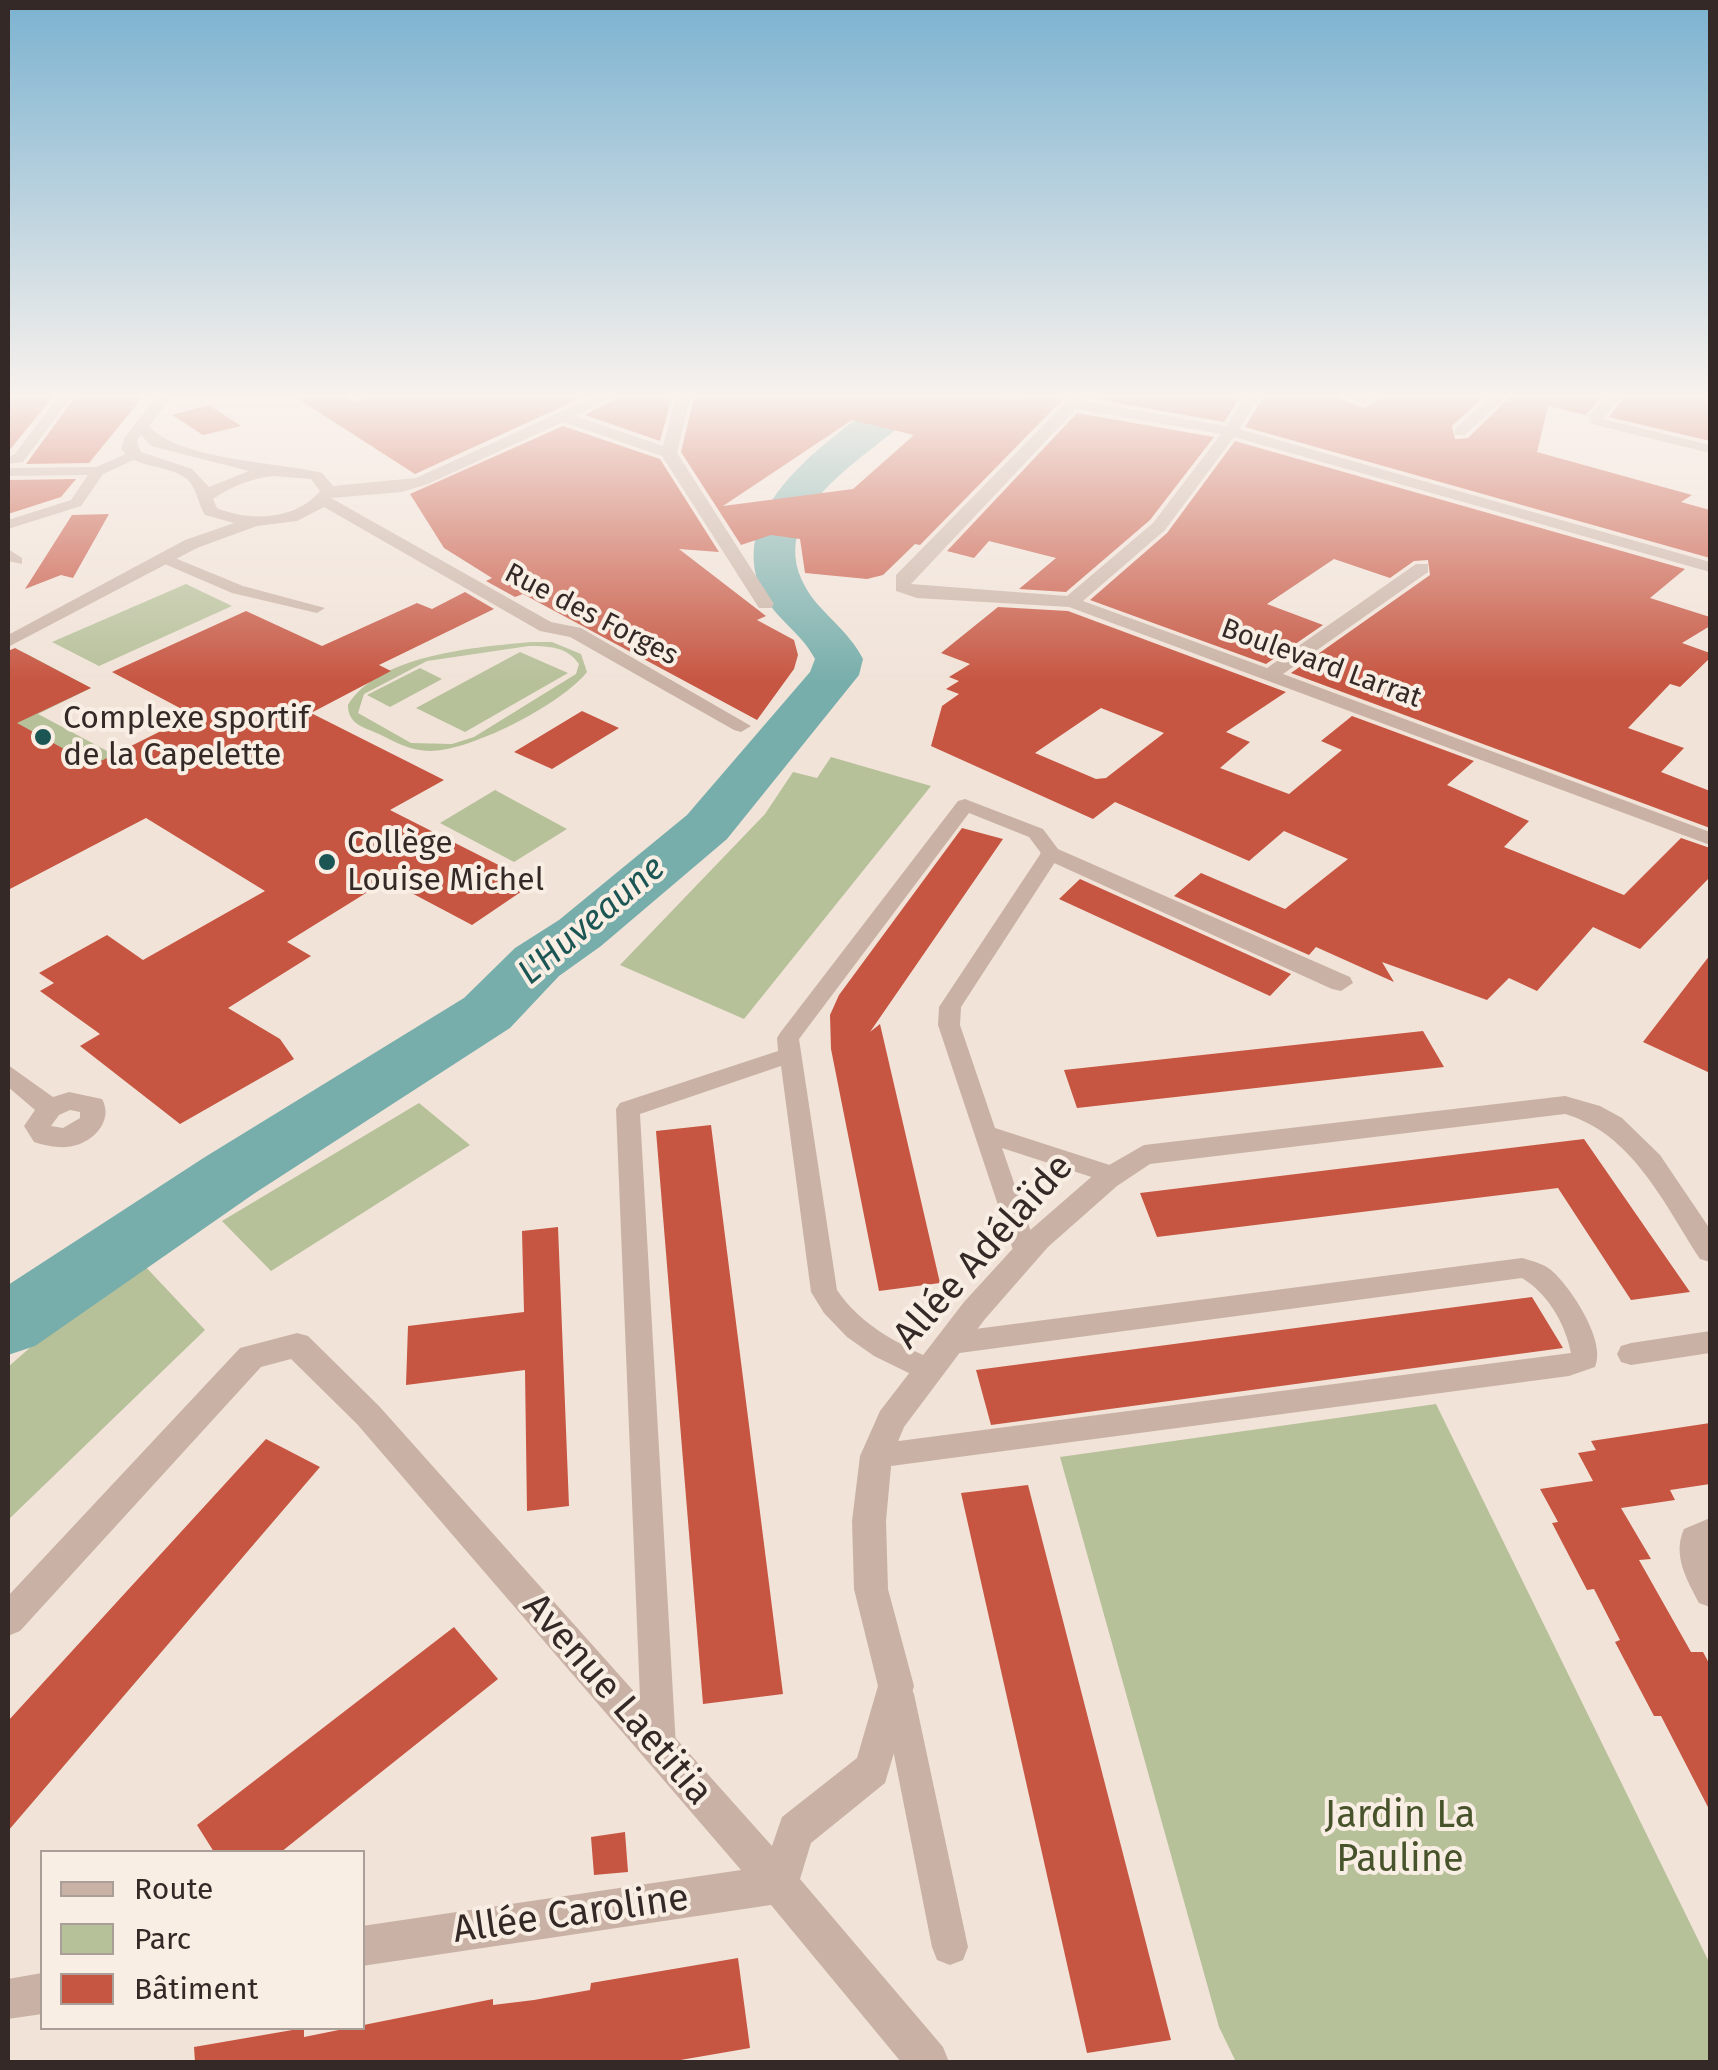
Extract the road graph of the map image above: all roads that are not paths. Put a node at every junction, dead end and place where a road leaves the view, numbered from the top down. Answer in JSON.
{"nodes":[{"id":1,"x":85,"y":490,"type":"edge"},
{"id":2,"x":201,"y":490,"type":"edge"},
{"id":3,"x":218,"y":490,"type":"edge"},
{"id":4,"x":326,"y":490,"type":"edge"},
{"id":5,"x":364,"y":490,"type":"joint"},
{"id":6,"x":367,"y":490,"type":"edge"},
{"id":7,"x":692,"y":490,"type":"edge"},
{"id":8,"x":989,"y":490,"type":"edge"},
{"id":9,"x":1184,"y":490,"type":"edge"},
{"id":10,"x":1437,"y":490,"type":"edge"},
{"id":11,"x":326,"y":496,"type":"junction"},
{"id":12,"x":209,"y":504,"type":"junction"},
{"id":13,"x":292,"y":516,"type":"junction"},
{"id":14,"x":256,"y":521,"type":"junction"},
{"id":15,"x":364,"y":521,"type":"junction"},
{"id":16,"x":8,"y":525,"type":"edge"},
{"id":17,"x":192,"y":544,"type":"junction"},
{"id":18,"x":164,"y":559,"type":"junction"},
{"id":19,"x":1710,"y":567,"type":"edge"},
{"id":20,"x":1422,"y":568,"type":"dead end"},
{"id":21,"x":1071,"y":602,"type":"junction"},
{"id":22,"x":764,"y":604,"type":"dead end"},
{"id":23,"x":317,"y":608,"type":"dead end"},
{"id":24,"x":8,"y":642,"type":"edge"},
{"id":25,"x":1271,"y":674,"type":"junction"},
{"id":26,"x":742,"y":726,"type":"dead end"},
{"id":27,"x":1710,"y":839,"type":"edge"},
{"id":28,"x":1051,"y":852,"type":"junction"},
{"id":29,"x":1341,"y":983,"type":"dead end"},
{"id":30,"x":787,"y":1056,"type":"junction"},
{"id":31,"x":8,"y":1074,"type":"edge"},
{"id":32,"x":50,"y":1108,"type":"dead end"},
{"id":33,"x":984,"y":1134,"type":"junction"},
{"id":34,"x":1110,"y":1174,"type":"junction"},
{"id":35,"x":1710,"y":1251,"type":"edge"},
{"id":36,"x":1026,"y":1255,"type":"junction"},
{"id":37,"x":1710,"y":1342,"type":"edge"},
{"id":38,"x":952,"y":1343,"type":"junction"},
{"id":39,"x":1631,"y":1354,"type":"dead end"},
{"id":40,"x":929,"y":1370,"type":"junction"},
{"id":41,"x":876,"y":1456,"type":"junction"},
{"id":42,"x":1710,"y":1531,"type":"edge"},
{"id":43,"x":1710,"y":1593,"type":"edge"},
{"id":44,"x":8,"y":1620,"type":"edge"},
{"id":45,"x":896,"y":1686,"type":"junction"},
{"id":46,"x":658,"y":1746,"type":"junction"},
{"id":47,"x":778,"y":1884,"type":"junction"},
{"id":48,"x":365,"y":1946,"type":"edge"},
{"id":49,"x":950,"y":1946,"type":"dead end"},
{"id":50,"x":40,"y":1994,"type":"edge"},
{"id":51,"x":8,"y":1999,"type":"edge"},
{"id":52,"x":928,"y":2062,"type":"edge"}],
"edges":[{"from":1,"to":16,"type":"lane"},
{"from":2,"to":12,"type":"street"},
{"from":3,"to":12,"type":"street"},
{"from":4,"to":11,"type":"street"},
{"from":5,"to":6,"type":"street"},
{"from":5,"to":11,"type":"street"},
{"from":7,"to":22,"type":"street"},
{"from":8,"to":21,"type":"street","name":"Boulevard Larrat"},
{"from":9,"to":21,"type":"street"},
{"from":10,"to":19,"type":"street"},
{"from":11,"to":13,"type":"street"},
{"from":11,"to":15,"type":"street","name":"Rue des Forges"},
{"from":12,"to":14,"type":"street"},
{"from":12,"to":17,"type":"street"},
{"from":13,"to":14,"type":"street"},
{"from":13,"to":15,"type":"street","name":"Rue des Forges"},
{"from":14,"to":17,"type":"street"},
{"from":15,"to":26,"type":"street","name":"Rue des Forges"},
{"from":17,"to":18,"type":"street"},
{"from":18,"to":23,"type":"lane"},
{"from":18,"to":24,"type":"street"},
{"from":20,"to":25,"type":"street"},
{"from":21,"to":25,"type":"street","name":"Boulevard Larrat"},
{"from":25,"to":27,"type":"street","name":"Boulevard Larrat"},
{"from":28,"to":29,"type":"street"},
{"from":28,"to":30,"type":"lane"},
{"from":28,"to":33,"type":"lane"},
{"from":30,"to":40,"type":"lane"},
{"from":30,"to":46,"type":"lane"},
{"from":31,"to":32,"type":"street"},
{"from":33,"to":34,"type":"lane"},
{"from":33,"to":36,"type":"lane"},
{"from":34,"to":35,"type":"street","name":"Allée Adélaïde"},
{"from":34,"to":36,"type":"street","name":"Allée Adélaïde"},
{"from":36,"to":38,"type":"street","name":"Allée Adélaïde"},
{"from":37,"to":39,"type":"lane"},
{"from":38,"to":40,"type":"street","name":"Allée Adélaïde"},
{"from":38,"to":41,"type":"lane"},
{"from":40,"to":41,"type":"street","name":"Allée Adélaïde"},
{"from":41,"to":45,"type":"street","name":"Allée Adélaïde"},
{"from":42,"to":43,"type":"lane"},
{"from":44,"to":46,"type":"street","name":"Avenue Laetitia"},
{"from":45,"to":47,"type":"street","name":"Allée Adélaïde"},
{"from":45,"to":49,"type":"lane"},
{"from":46,"to":47,"type":"street","name":"Avenue Laetitia"},
{"from":47,"to":48,"type":"street","name":"Allée Caroline"},
{"from":47,"to":52,"type":"street","name":"Avenue Laetitia"},
{"from":50,"to":51,"type":"street"}]}
